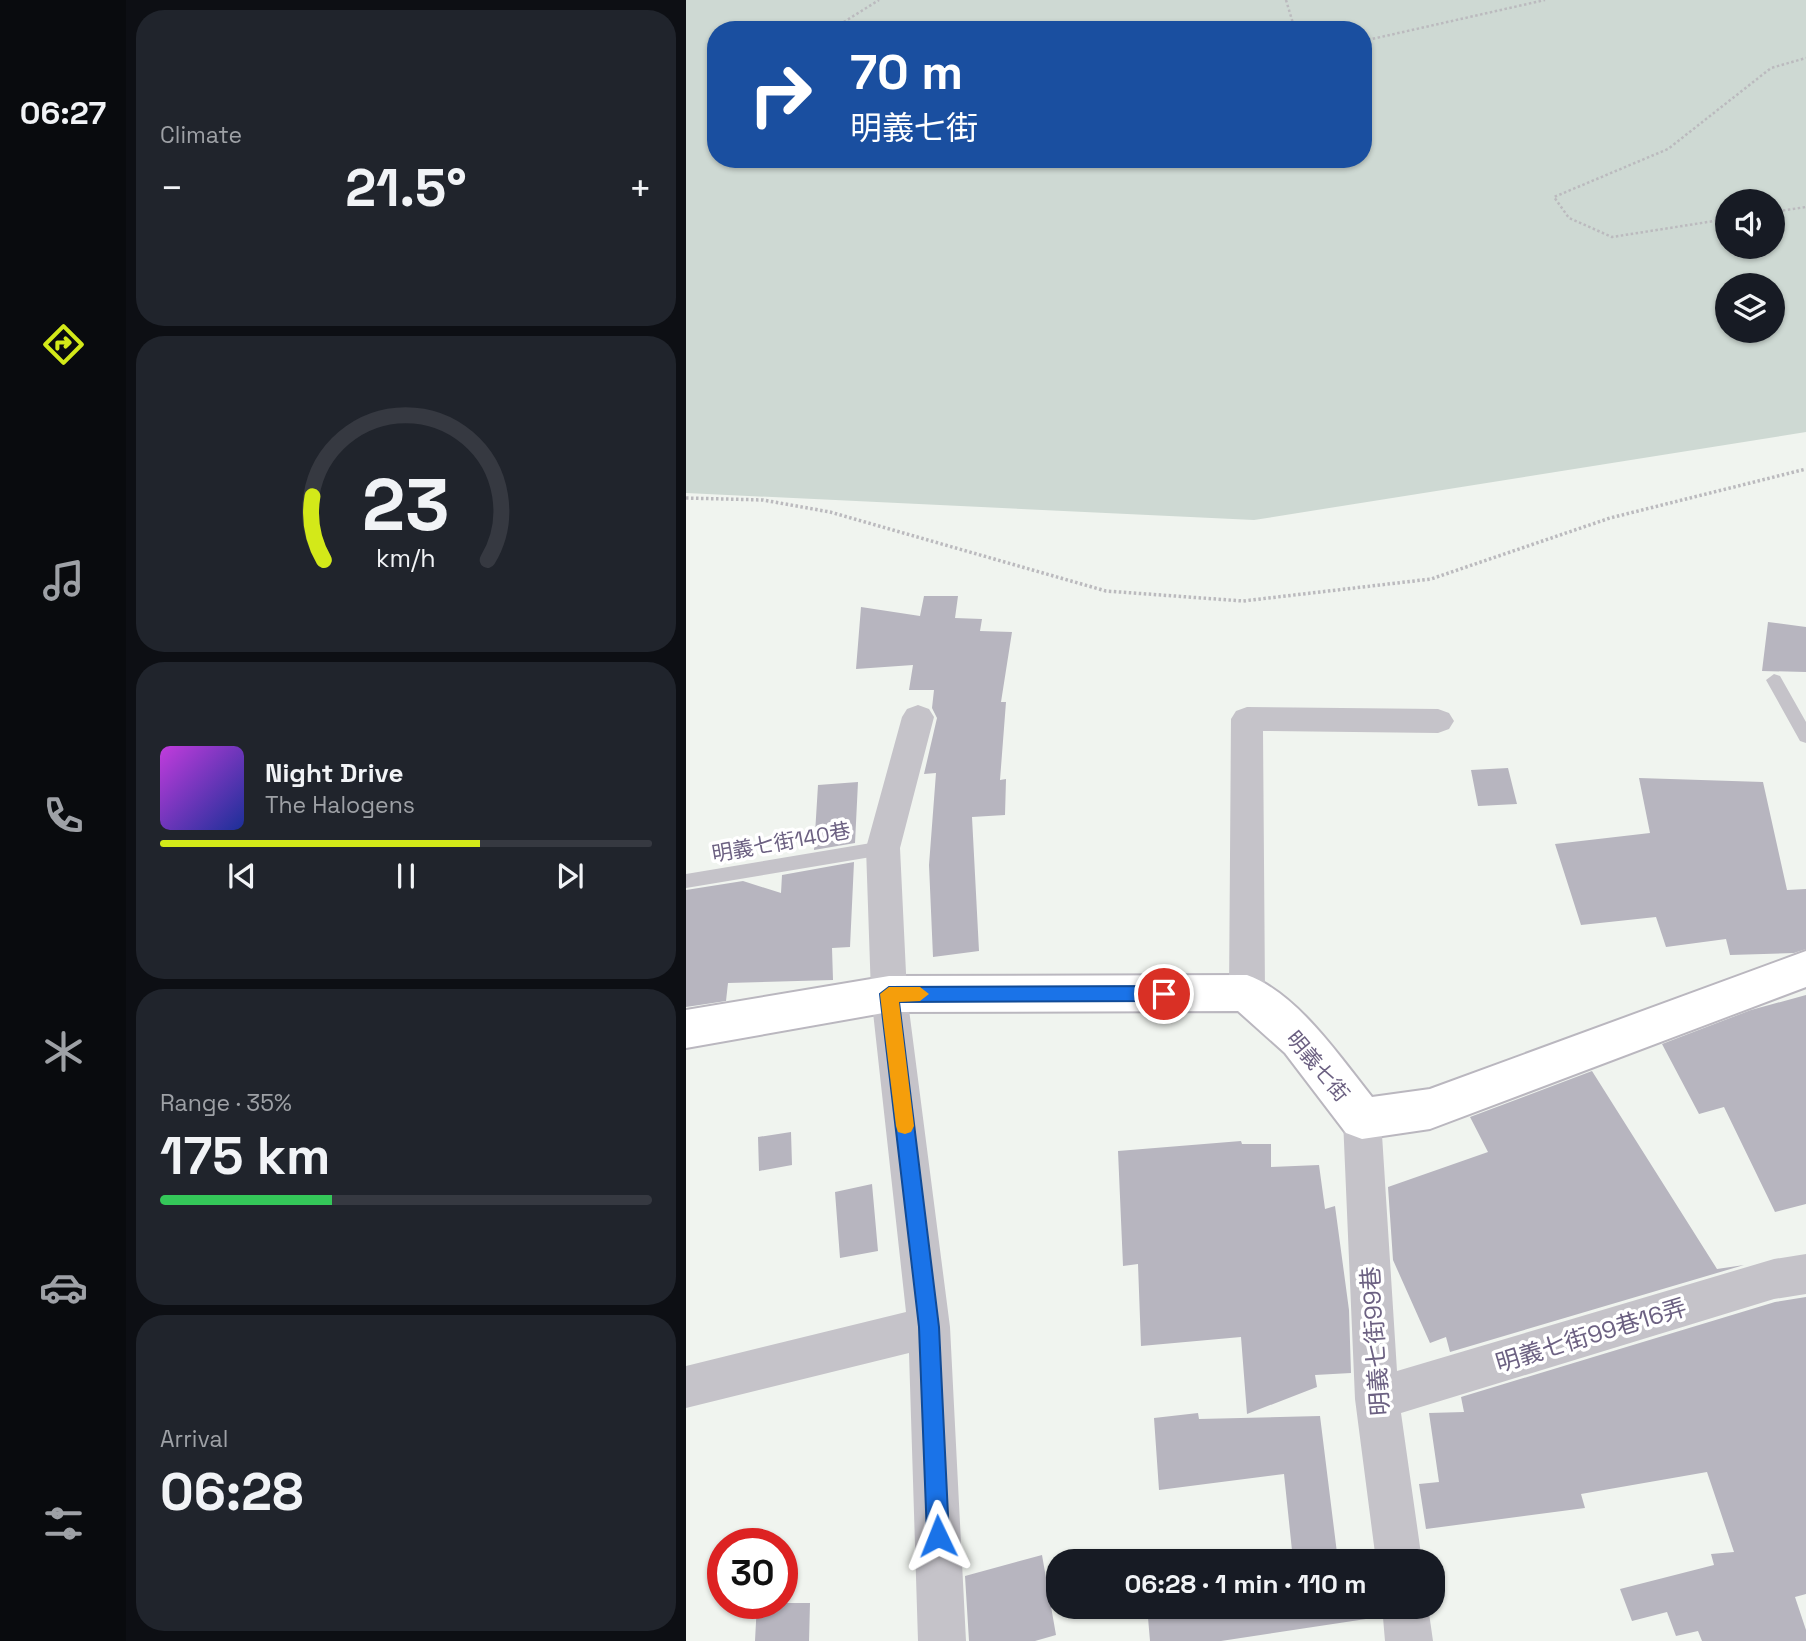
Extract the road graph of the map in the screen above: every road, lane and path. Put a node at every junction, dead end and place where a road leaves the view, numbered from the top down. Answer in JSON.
{"nodes":[{"id":1,"x":879,"y":0,"type":"edge"},
{"id":2,"x":1286,"y":0,"type":"edge"},
{"id":3,"x":1545,"y":0,"type":"edge"},
{"id":4,"x":845,"y":21,"type":"edge"},
{"id":5,"x":1292,"y":21,"type":"edge"},
{"id":6,"x":1372,"y":39,"type":"edge"},
{"id":7,"x":1806,"y":58,"type":"edge"},
{"id":8,"x":1806,"y":207,"type":"edge"},
{"id":9,"x":1785,"y":210,"type":"edge"},
{"id":10,"x":1715,"y":221,"type":"edge"},
{"id":11,"x":1806,"y":469,"type":"edge"},
{"id":12,"x":686,"y":498,"type":"edge"},
{"id":13,"x":1774,"y":680,"type":"dead end"},
{"id":14,"x":918,"y":717,"type":"dead end"},
{"id":15,"x":1438,"y":721,"type":"dead end"},
{"id":16,"x":1806,"y":737,"type":"edge"},
{"id":17,"x":883,"y":848,"type":"junction"},
{"id":18,"x":686,"y":881,"type":"edge"},
{"id":19,"x":1806,"y":969,"type":"edge"},
{"id":20,"x":1247,"y":993,"type":"junction"},
{"id":21,"x":889,"y":994,"type":"junction"},
{"id":22,"x":686,"y":1030,"type":"edge"},
{"id":23,"x":1362,"y":1119,"type":"junction"},
{"id":24,"x":1806,"y":1274,"type":"edge"},
{"id":25,"x":929,"y":1327,"type":"junction"},
{"id":26,"x":686,"y":1387,"type":"edge"},
{"id":27,"x":1377,"y":1399,"type":"junction"},
{"id":28,"x":1397,"y":1549,"type":"edge"},
{"id":29,"x":1406,"y":1619,"type":"edge"},
{"id":30,"x":942,"y":1641,"type":"edge"},
{"id":31,"x":1409,"y":1641,"type":"edge"}],
"edges":[{"from":1,"to":4,"type":"path"},
{"from":2,"to":5,"type":"path"},
{"from":3,"to":6,"type":"path"},
{"from":7,"to":10,"type":"path"},
{"from":8,"to":9,"type":"path"},
{"from":11,"to":12,"type":"path"},
{"from":13,"to":16,"type":"lane"},
{"from":14,"to":17,"type":"street"},
{"from":15,"to":20,"type":"street"},
{"from":17,"to":18,"type":"lane","name":"明義七街140巷"},
{"from":17,"to":21,"type":"street"},
{"from":19,"to":23,"type":"street","name":"明義七街"},
{"from":20,"to":21,"type":"street"},
{"from":20,"to":23,"type":"street","name":"明義七街"},
{"from":21,"to":22,"type":"street"},
{"from":21,"to":25,"type":"street"},
{"from":23,"to":27,"type":"street","name":"明義七街99巷"},
{"from":24,"to":27,"type":"street","name":"明義七街99巷16弄"},
{"from":25,"to":26,"type":"street"},
{"from":25,"to":30,"type":"street"},
{"from":27,"to":28,"type":"street","name":"明義七街99巷"},
{"from":29,"to":31,"type":"street"}]}
